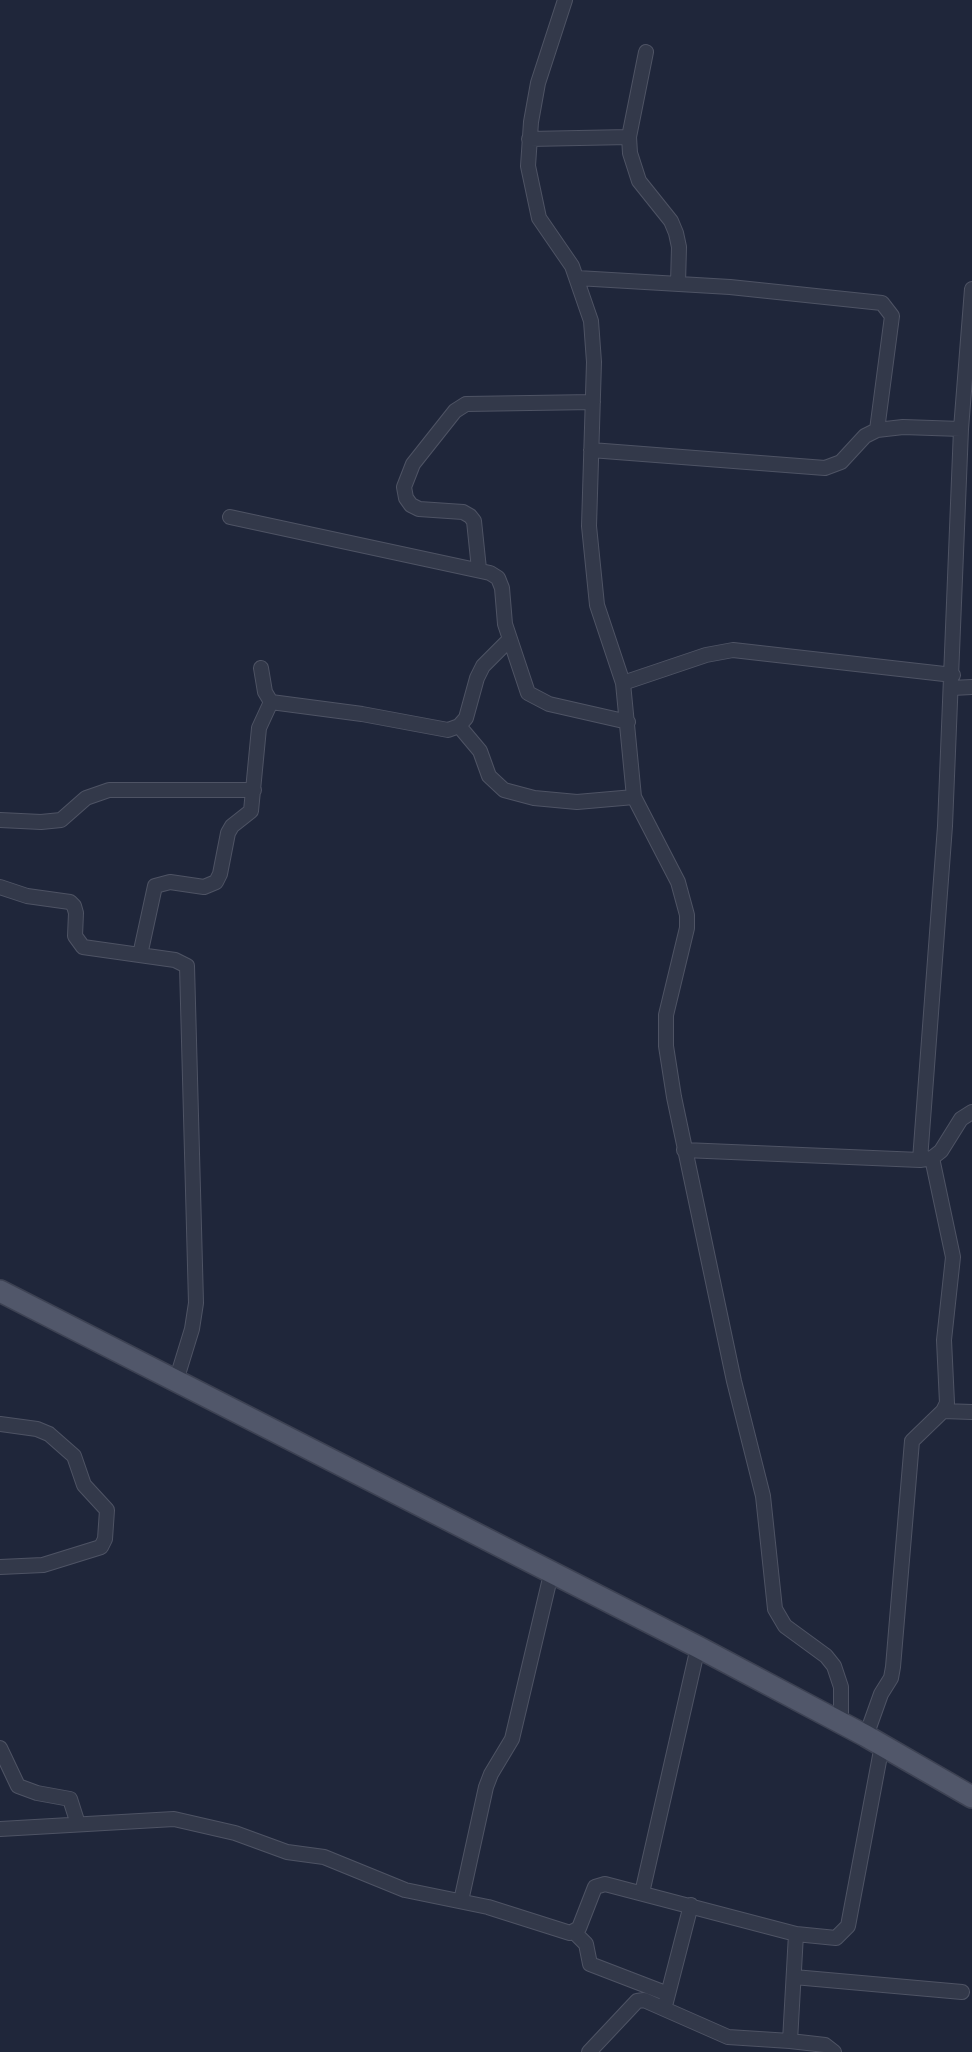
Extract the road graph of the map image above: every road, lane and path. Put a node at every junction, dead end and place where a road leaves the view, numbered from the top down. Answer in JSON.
{"nodes":[{"id":1,"x":565,"y":0,"type":"edge"},
{"id":2,"x":646,"y":52,"type":"dead end"},
{"id":3,"x":629,"y":137,"type":"junction"},
{"id":4,"x":529,"y":140,"type":"junction"},
{"id":5,"x":577,"y":278,"type":"junction"},
{"id":6,"x":678,"y":283,"type":"junction"},
{"id":7,"x":972,"y":289,"type":"edge"},
{"id":8,"x":593,"y":402,"type":"junction"},
{"id":9,"x":961,"y":429,"type":"junction"},
{"id":10,"x":876,"y":430,"type":"junction"},
{"id":11,"x":591,"y":450,"type":"junction"},
{"id":12,"x":230,"y":517,"type":"dead end"},
{"id":13,"x":479,"y":569,"type":"junction"},
{"id":14,"x":509,"y":640,"type":"junction"},
{"id":15,"x":261,"y":668,"type":"dead end"},
{"id":16,"x":953,"y":682,"type":"junction"},
{"id":17,"x":623,"y":683,"type":"junction"},
{"id":18,"x":972,"y":687,"type":"edge"},
{"id":19,"x":271,"y":702,"type":"junction"},
{"id":20,"x":628,"y":722,"type":"junction"},
{"id":21,"x":459,"y":726,"type":"junction"},
{"id":22,"x":254,"y":790,"type":"junction"},
{"id":23,"x":634,"y":797,"type":"junction"},
{"id":24,"x":0,"y":820,"type":"edge"},
{"id":25,"x":0,"y":887,"type":"edge"},
{"id":26,"x":140,"y":955,"type":"junction"},
{"id":27,"x":972,"y":1112,"type":"edge"},
{"id":28,"x":684,"y":1150,"type":"junction"},
{"id":29,"x":926,"y":1159,"type":"junction"},
{"id":30,"x":0,"y":1290,"type":"edge"},
{"id":31,"x":176,"y":1381,"type":"junction"},
{"id":32,"x":943,"y":1411,"type":"junction"},
{"id":33,"x":972,"y":1412,"type":"edge"},
{"id":34,"x":0,"y":1424,"type":"edge"},
{"id":35,"x":0,"y":1567,"type":"edge"},
{"id":36,"x":551,"y":1574,"type":"junction"},
{"id":37,"x":698,"y":1647,"type":"junction"},
{"id":38,"x":841,"y":1723,"type":"junction"},
{"id":39,"x":874,"y":1740,"type":"junction"},
{"id":40,"x":0,"y":1748,"type":"edge"},
{"id":41,"x":972,"y":1797,"type":"edge"},
{"id":42,"x":78,"y":1824,"type":"junction"},
{"id":43,"x":0,"y":1828,"type":"edge"},
{"id":44,"x":642,"y":1893,"type":"junction"},
{"id":45,"x":461,"y":1901,"type":"junction"},
{"id":46,"x":691,"y":1905,"type":"junction"},
{"id":47,"x":574,"y":1932,"type":"junction"},
{"id":48,"x":796,"y":1934,"type":"junction"},
{"id":49,"x":794,"y":1977,"type":"junction"},
{"id":50,"x":962,"y":1992,"type":"dead end"},
{"id":51,"x":668,"y":1994,"type":"junction"},
{"id":52,"x":664,"y":2010,"type":"junction"},
{"id":53,"x":790,"y":2041,"type":"junction"},
{"id":54,"x":589,"y":2052,"type":"edge"},
{"id":55,"x":834,"y":2052,"type":"edge"}],
"edges":[{"from":1,"to":4,"type":"street"},
{"from":2,"to":3,"type":"street"},
{"from":3,"to":4,"type":"street"},
{"from":3,"to":6,"type":"street"},
{"from":4,"to":5,"type":"street"},
{"from":5,"to":6,"type":"street"},
{"from":5,"to":8,"type":"street"},
{"from":6,"to":10,"type":"street"},
{"from":7,"to":9,"type":"street"},
{"from":8,"to":11,"type":"street"},
{"from":8,"to":13,"type":"street"},
{"from":9,"to":10,"type":"street"},
{"from":9,"to":16,"type":"street"},
{"from":10,"to":11,"type":"street"},
{"from":11,"to":17,"type":"street"},
{"from":12,"to":13,"type":"street"},
{"from":13,"to":14,"type":"street"},
{"from":14,"to":20,"type":"street"},
{"from":14,"to":21,"type":"street"},
{"from":15,"to":19,"type":"street"},
{"from":16,"to":17,"type":"street"},
{"from":16,"to":18,"type":"street"},
{"from":16,"to":29,"type":"street"},
{"from":17,"to":20,"type":"street"},
{"from":19,"to":21,"type":"street"},
{"from":19,"to":22,"type":"street"},
{"from":20,"to":23,"type":"street"},
{"from":21,"to":23,"type":"street"},
{"from":22,"to":24,"type":"street"},
{"from":22,"to":26,"type":"street"},
{"from":23,"to":28,"type":"street"},
{"from":25,"to":26,"type":"street"},
{"from":26,"to":31,"type":"street"},
{"from":27,"to":29,"type":"street"},
{"from":28,"to":29,"type":"street"},
{"from":28,"to":38,"type":"street"},
{"from":29,"to":32,"type":"street"},
{"from":30,"to":31,"type":"main road"},
{"from":31,"to":36,"type":"main road"},
{"from":32,"to":33,"type":"street"},
{"from":32,"to":39,"type":"street"},
{"from":34,"to":35,"type":"street"},
{"from":36,"to":37,"type":"main road"},
{"from":36,"to":45,"type":"street"},
{"from":37,"to":38,"type":"main road"},
{"from":37,"to":44,"type":"street"},
{"from":38,"to":39,"type":"main road"},
{"from":39,"to":41,"type":"main road"},
{"from":39,"to":48,"type":"street"},
{"from":40,"to":42,"type":"street"},
{"from":42,"to":43,"type":"street"},
{"from":42,"to":45,"type":"street"},
{"from":44,"to":46,"type":"street"},
{"from":44,"to":47,"type":"street"},
{"from":45,"to":47,"type":"street"},
{"from":46,"to":48,"type":"street"},
{"from":46,"to":51,"type":"street"},
{"from":47,"to":51,"type":"street"},
{"from":48,"to":49,"type":"street"},
{"from":49,"to":50,"type":"street"},
{"from":49,"to":53,"type":"street"},
{"from":51,"to":52,"type":"street"},
{"from":52,"to":53,"type":"street"},
{"from":52,"to":54,"type":"street"},
{"from":53,"to":55,"type":"street"}]}
